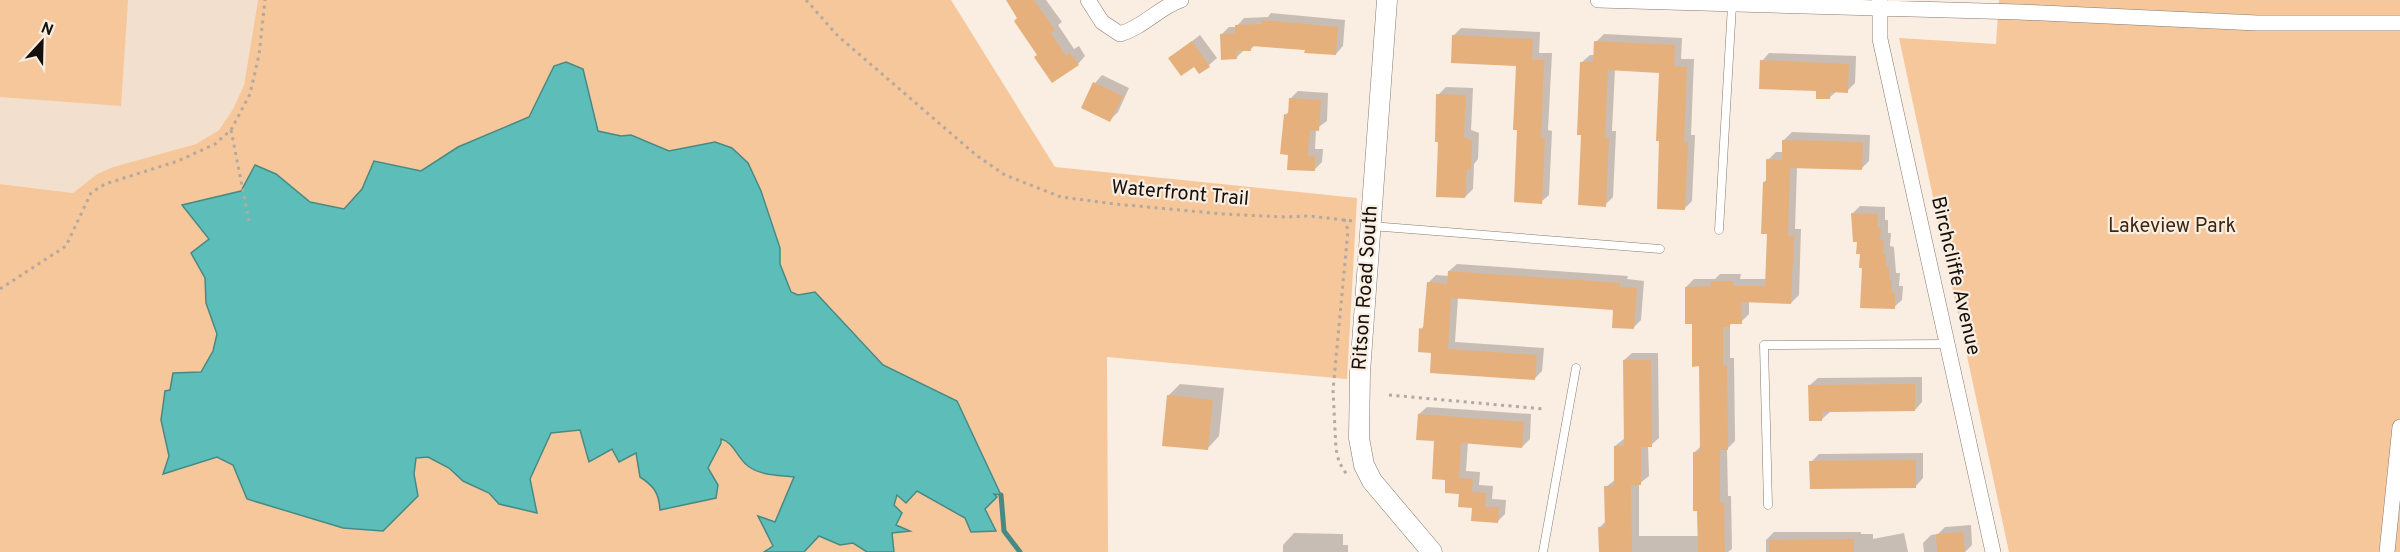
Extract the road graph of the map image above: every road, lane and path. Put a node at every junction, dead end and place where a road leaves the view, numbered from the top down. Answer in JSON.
{"nodes":[{"id":1,"x":265,"y":0,"type":"edge"},
{"id":2,"x":806,"y":0,"type":"edge"},
{"id":3,"x":1089,"y":0,"type":"edge"},
{"id":4,"x":1181,"y":0,"type":"edge"},
{"id":5,"x":1387,"y":0,"type":"edge"},
{"id":6,"x":1598,"y":0,"type":"edge"},
{"id":7,"x":1879,"y":4,"type":"edge"},
{"id":8,"x":1732,"y":5,"type":"junction"},
{"id":9,"x":2400,"y":23,"type":"edge"},
{"id":10,"x":231,"y":130,"type":"junction"},
{"id":11,"x":249,"y":221,"type":"dead end"},
{"id":12,"x":1371,"y":226,"type":"junction"},
{"id":13,"x":1719,"y":230,"type":"dead end"},
{"id":14,"x":1660,"y":249,"type":"dead end"},
{"id":15,"x":0,"y":289,"type":"edge"},
{"id":16,"x":1949,"y":344,"type":"junction"},
{"id":17,"x":1576,"y":368,"type":"dead end"},
{"id":18,"x":1389,"y":395,"type":"dead end"},
{"id":19,"x":1544,"y":410,"type":"dead end"},
{"id":20,"x":2400,"y":427,"type":"edge"},
{"id":21,"x":1348,"y":477,"type":"dead end"},
{"id":22,"x":1768,"y":505,"type":"dead end"},
{"id":23,"x":1432,"y":552,"type":"edge"},
{"id":24,"x":1543,"y":552,"type":"edge"},
{"id":25,"x":1993,"y":552,"type":"edge"},
{"id":26,"x":2387,"y":552,"type":"edge"}],
"edges":[{"from":1,"to":10,"type":"path"},
{"from":2,"to":21,"type":"path","name":"Waterfront Trail"},
{"from":3,"to":4,"type":"street"},
{"from":5,"to":12,"type":"street","name":"Ritson Road South"},
{"from":6,"to":8,"type":"street"},
{"from":7,"to":8,"type":"street"},
{"from":7,"to":9,"type":"street"},
{"from":7,"to":16,"type":"street","name":"Birchcliffe Avenue"},
{"from":8,"to":13,"type":"lane"},
{"from":10,"to":11,"type":"path"},
{"from":10,"to":15,"type":"path"},
{"from":12,"to":14,"type":"lane"},
{"from":12,"to":23,"type":"street","name":"Ritson Road South"},
{"from":16,"to":22,"type":"lane"},
{"from":16,"to":25,"type":"street","name":"Birchcliffe Avenue"},
{"from":17,"to":24,"type":"lane"},
{"from":18,"to":19,"type":"path"},
{"from":20,"to":26,"type":"street"}]}
